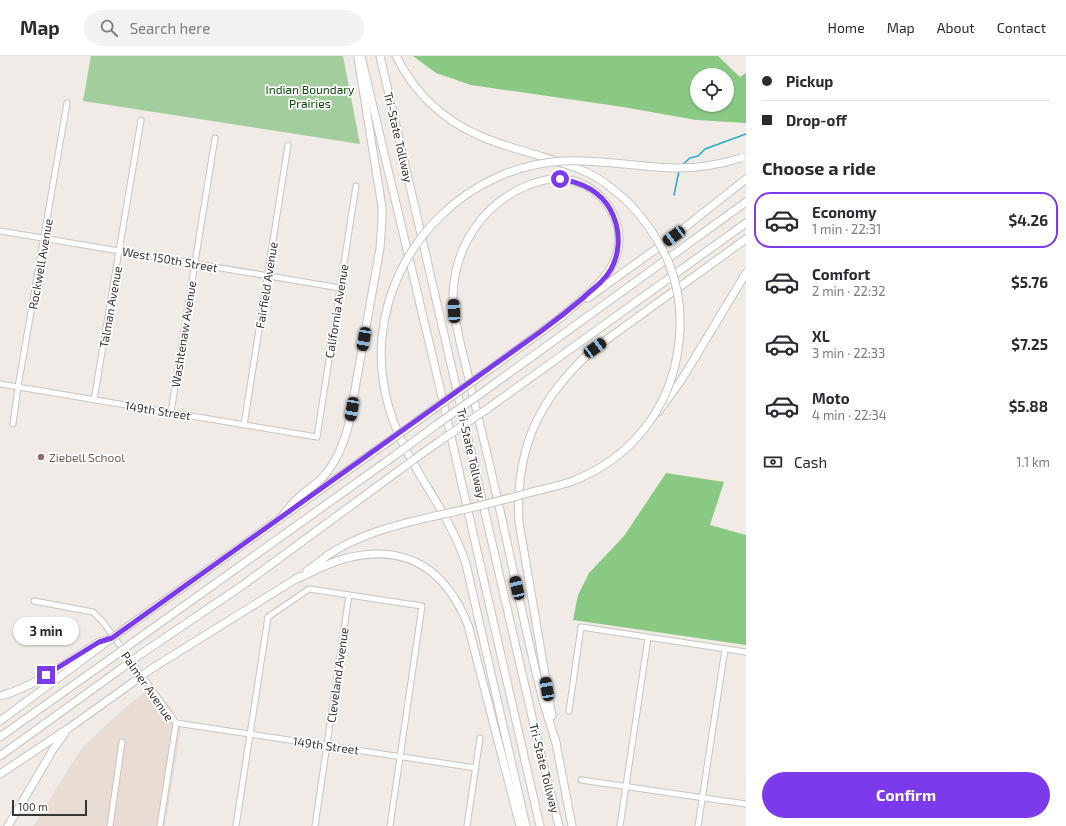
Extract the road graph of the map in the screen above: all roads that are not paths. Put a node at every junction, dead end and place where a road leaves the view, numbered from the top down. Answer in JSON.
{"nodes":[{"id":1,"x":358,"y":56,"type":"edge"},
{"id":2,"x":361,"y":56,"type":"edge"},
{"id":3,"x":380,"y":56,"type":"edge"},
{"id":4,"x":396,"y":56,"type":"edge"},
{"id":5,"x":67,"y":104,"type":"dead end"},
{"id":6,"x":141,"y":120,"type":"dead end"},
{"id":7,"x":215,"y":138,"type":"dead end"},
{"id":8,"x":288,"y":145,"type":"dead end"},
{"id":9,"x":744,"y":157,"type":"edge"},
{"id":10,"x":746,"y":180,"type":"edge"},
{"id":11,"x":356,"y":186,"type":"dead end"},
{"id":12,"x":746,"y":202,"type":"edge"},
{"id":13,"x":746,"y":222,"type":"edge"},
{"id":14,"x":0,"y":231,"type":"edge"},
{"id":15,"x":44,"y":238,"type":"junction"},
{"id":16,"x":746,"y":239,"type":"edge"},
{"id":17,"x":119,"y":251,"type":"junction"},
{"id":18,"x":194,"y":264,"type":"junction"},
{"id":19,"x":746,"y":273,"type":"edge"},
{"id":20,"x":268,"y":276,"type":"junction"},
{"id":21,"x":340,"y":288,"type":"junction"},
{"id":22,"x":560,"y":318,"type":"junction"},
{"id":23,"x":0,"y":384,"type":"edge"},
{"id":24,"x":18,"y":387,"type":"junction"},
{"id":25,"x":94,"y":400,"type":"junction"},
{"id":26,"x":171,"y":412,"type":"junction"},
{"id":27,"x":656,"y":415,"type":"junction"},
{"id":28,"x":13,"y":424,"type":"dead end"},
{"id":29,"x":244,"y":425,"type":"junction"},
{"id":30,"x":317,"y":437,"type":"joint"},
{"id":31,"x":280,"y":519,"type":"junction"},
{"id":32,"x":296,"y":579,"type":"junction"},
{"id":33,"x":349,"y":595,"type":"junction"},
{"id":34,"x":34,"y":601,"type":"dead end"},
{"id":35,"x":648,"y":638,"type":"junction"},
{"id":36,"x":100,"y":645,"type":"junction"},
{"id":37,"x":725,"y":649,"type":"junction"},
{"id":38,"x":746,"y":652,"type":"edge"},
{"id":39,"x":0,"y":696,"type":"edge"},
{"id":40,"x":569,"y":711,"type":"dead end"},
{"id":41,"x":0,"y":721,"type":"edge"},
{"id":42,"x":176,"y":723,"type":"junction"},
{"id":43,"x":69,"y":728,"type":"junction"},
{"id":44,"x":250,"y":734,"type":"junction"},
{"id":45,"x":0,"y":737,"type":"edge"},
{"id":46,"x":480,"y":738,"type":"dead end"},
{"id":47,"x":122,"y":742,"type":"dead end"},
{"id":48,"x":556,"y":742,"type":"junction"},
{"id":49,"x":327,"y":746,"type":"junction"},
{"id":50,"x":0,"y":756,"type":"edge"},
{"id":51,"x":400,"y":756,"type":"junction"},
{"id":52,"x":476,"y":768,"type":"junction"},
{"id":53,"x":0,"y":774,"type":"edge"},
{"id":54,"x":581,"y":780,"type":"dead end"},
{"id":55,"x":626,"y":786,"type":"junction"},
{"id":56,"x":702,"y":798,"type":"junction"},
{"id":57,"x":746,"y":804,"type":"edge"},
{"id":58,"x":8,"y":826,"type":"edge"},
{"id":59,"x":110,"y":826,"type":"edge"},
{"id":60,"x":160,"y":826,"type":"edge"},
{"id":61,"x":236,"y":826,"type":"edge"},
{"id":62,"x":315,"y":826,"type":"edge"},
{"id":63,"x":390,"y":826,"type":"edge"},
{"id":64,"x":467,"y":826,"type":"edge"},
{"id":65,"x":520,"y":826,"type":"edge"},
{"id":66,"x":526,"y":826,"type":"edge"},
{"id":67,"x":540,"y":826,"type":"edge"},
{"id":68,"x":559,"y":826,"type":"edge"},
{"id":69,"x":572,"y":826,"type":"edge"},
{"id":70,"x":620,"y":826,"type":"edge"},
{"id":71,"x":698,"y":826,"type":"edge"}],
"edges":[{"from":1,"to":31,"type":"highway"},
{"from":2,"to":67,"type":"highway","name":"Tri-State Tollway"},
{"from":3,"to":68,"type":"highway","name":"Tri-State Tollway"},
{"from":4,"to":27,"type":"highway","bridge":true},
{"from":5,"to":15,"type":"street","name":"Rockwell Avenue"},
{"from":6,"to":17,"type":"street","name":"Talman Avenue"},
{"from":7,"to":18,"type":"street","name":"Washtenaw Avenue"},
{"from":8,"to":20,"type":"street","name":"Fairfield Avenue"},
{"from":9,"to":66,"type":"highway","bridge":true},
{"from":10,"to":22,"type":"highway"},
{"from":11,"to":21,"type":"street","name":"California Avenue"},
{"from":12,"to":45,"type":"highway","bridge":true},
{"from":13,"to":50,"type":"highway","bridge":true},
{"from":14,"to":15,"type":"street","name":"West 150th Street"},
{"from":15,"to":17,"type":"street","name":"West 150th Street"},
{"from":15,"to":24,"type":"street","name":"Rockwell Avenue"},
{"from":16,"to":48,"type":"highway"},
{"from":17,"to":18,"type":"street","name":"West 150th Street"},
{"from":17,"to":25,"type":"street","name":"Talman Avenue"},
{"from":18,"to":20,"type":"street","name":"West 150th Street"},
{"from":18,"to":26,"type":"street","name":"Washtenaw Avenue"},
{"from":19,"to":27,"type":"highway","bridge":true},
{"from":20,"to":21,"type":"street","name":"West 150th Street"},
{"from":20,"to":29,"type":"street","name":"Fairfield Avenue"},
{"from":21,"to":30,"type":"street","name":"California Avenue"},
{"from":22,"to":31,"type":"highway","bridge":true},
{"from":22,"to":48,"type":"highway"},
{"from":23,"to":24,"type":"street","name":"149th Street"},
{"from":24,"to":25,"type":"street","name":"149th Street"},
{"from":24,"to":28,"type":"street","name":"Rockwell Avenue"},
{"from":25,"to":26,"type":"street","name":"149th Street"},
{"from":26,"to":29,"type":"street","name":"149th Street"},
{"from":27,"to":32,"type":"highway","bridge":true},
{"from":29,"to":30,"type":"street","name":"149th Street"},
{"from":31,"to":36,"type":"highway","bridge":true},
{"from":32,"to":43,"type":"highway","bridge":true},
{"from":32,"to":65,"type":"highway"},
{"from":33,"to":44,"type":"street"},
{"from":33,"to":49,"type":"street","name":"Cleveland Avenue"},
{"from":33,"to":51,"type":"street"},
{"from":34,"to":42,"type":"street","name":"Palmer Avenue"},
{"from":35,"to":37,"type":"street"},
{"from":35,"to":40,"type":"street"},
{"from":35,"to":55,"type":"street"},
{"from":36,"to":39,"type":"highway"},
{"from":36,"to":41,"type":"highway"},
{"from":37,"to":38,"type":"street"},
{"from":37,"to":56,"type":"street"},
{"from":42,"to":44,"type":"street","name":"149th Street"},
{"from":42,"to":60,"type":"street","name":"Palmer Avenue"},
{"from":43,"to":53,"type":"highway"},
{"from":43,"to":58,"type":"highway"},
{"from":44,"to":49,"type":"street","name":"149th Street"},
{"from":44,"to":61,"type":"street"},
{"from":46,"to":52,"type":"street"},
{"from":47,"to":59,"type":"street"},
{"from":48,"to":69,"type":"highway"},
{"from":49,"to":51,"type":"street","name":"149th Street"},
{"from":49,"to":62,"type":"street","name":"Cleveland Avenue"},
{"from":51,"to":52,"type":"street","name":"149th Street"},
{"from":51,"to":63,"type":"street"},
{"from":52,"to":64,"type":"street"},
{"from":54,"to":55,"type":"street"},
{"from":55,"to":56,"type":"street"},
{"from":55,"to":70,"type":"street"},
{"from":56,"to":57,"type":"street"},
{"from":56,"to":71,"type":"street"}]}
